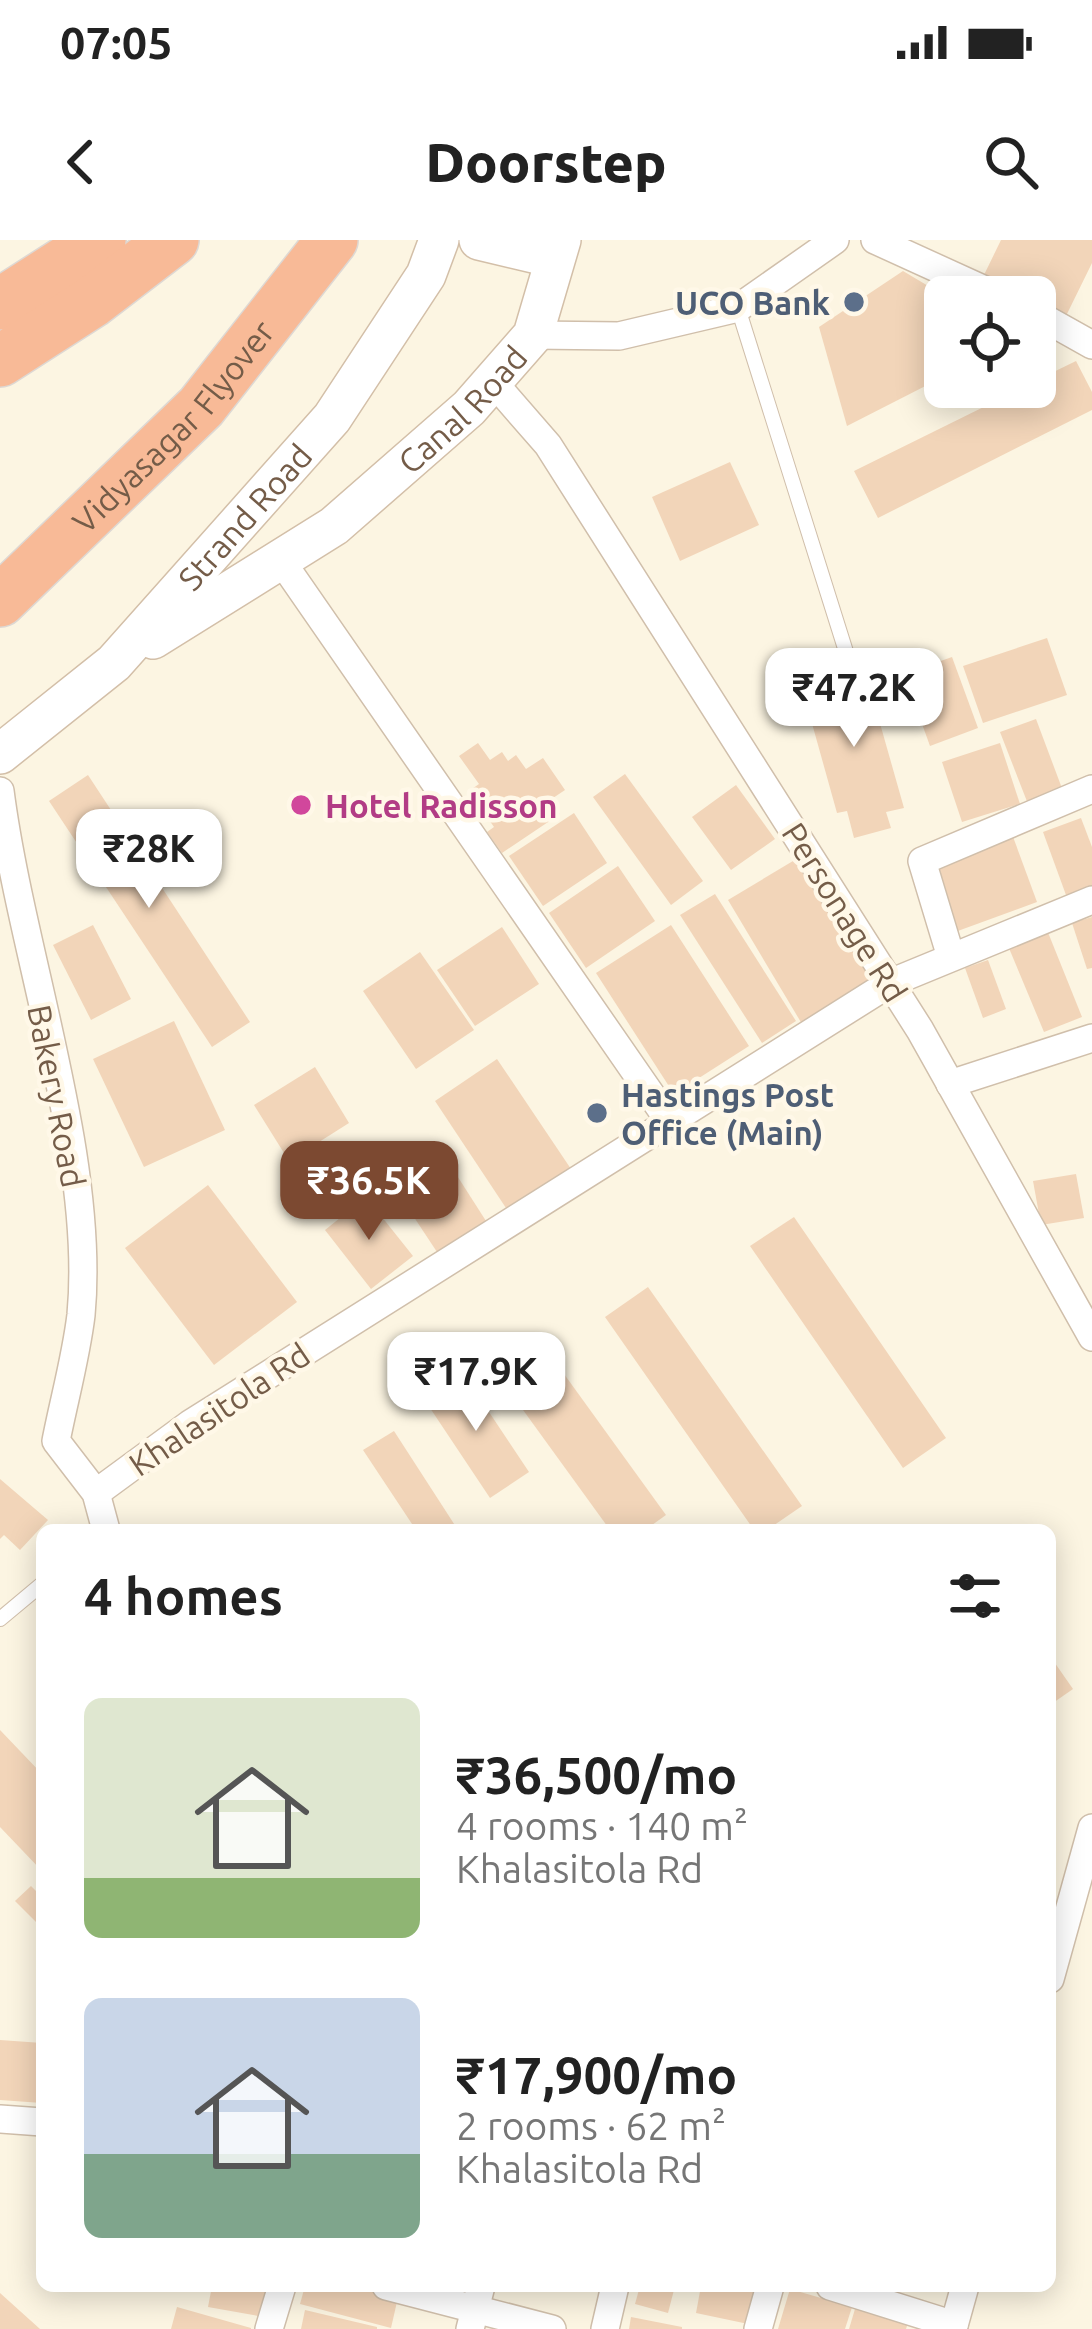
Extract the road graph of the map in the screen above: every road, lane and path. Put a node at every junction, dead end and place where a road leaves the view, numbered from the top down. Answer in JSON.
{"nodes":[{"id":1,"x":100,"y":240,"type":"edge"},
{"id":2,"x":173,"y":240,"type":"edge"},
{"id":3,"x":332,"y":240,"type":"edge"},
{"id":4,"x":439,"y":240,"type":"edge"},
{"id":5,"x":479,"y":240,"type":"edge"},
{"id":6,"x":835,"y":240,"type":"edge"},
{"id":7,"x":874,"y":240,"type":"edge"},
{"id":8,"x":558,"y":249,"type":"edge"},
{"id":9,"x":954,"y":276,"type":"edge"},
{"id":10,"x":0,"y":304,"type":"edge"},
{"id":11,"x":738,"y":308,"type":"junction"},
{"id":12,"x":1056,"y":325,"type":"edge"},
{"id":13,"x":533,"y":335,"type":"junction"},
{"id":14,"x":1092,"y":345,"type":"edge"},
{"id":15,"x":0,"y":361,"type":"edge"},
{"id":16,"x":494,"y":383,"type":"junction"},
{"id":17,"x":280,"y":559,"type":"junction"},
{"id":18,"x":3,"y":600,"type":"edge"},
{"id":19,"x":848,"y":658,"type":"dead end"},
{"id":20,"x":114,"y":663,"type":"junction"},
{"id":21,"x":0,"y":754,"type":"edge"},
{"id":22,"x":1092,"y":789,"type":"edge"},
{"id":23,"x":0,"y":791,"type":"edge"},
{"id":24,"x":1092,"y":900,"type":"edge"},
{"id":25,"x":951,"y":958,"type":"junction"},
{"id":26,"x":890,"y":983,"type":"junction"},
{"id":27,"x":1092,"y":1038,"type":"edge"},
{"id":28,"x":950,"y":1084,"type":"junction"},
{"id":29,"x":670,"y":1122,"type":"junction"},
{"id":30,"x":1092,"y":1337,"type":"edge"},
{"id":31,"x":96,"y":1493,"type":"junction"},
{"id":32,"x":104,"y":1524,"type":"edge"},
{"id":33,"x":36,"y":1589,"type":"edge"},
{"id":34,"x":0,"y":1619,"type":"edge"},
{"id":35,"x":1092,"y":1828,"type":"edge"},
{"id":36,"x":1056,"y":1957,"type":"edge"},
{"id":37,"x":0,"y":2119,"type":"edge"},
{"id":38,"x":36,"y":2122,"type":"edge"},
{"id":39,"x":280,"y":2292,"type":"edge"},
{"id":40,"x":411,"y":2292,"type":"edge"},
{"id":41,"x":614,"y":2292,"type":"edge"},
{"id":42,"x":768,"y":2292,"type":"edge"},
{"id":43,"x":848,"y":2292,"type":"edge"},
{"id":44,"x":963,"y":2292,"type":"edge"},
{"id":45,"x":476,"y":2308,"type":"edge"},
{"id":46,"x":954,"y":2327,"type":"edge"},
{"id":47,"x":269,"y":2329,"type":"edge"},
{"id":48,"x":551,"y":2329,"type":"edge"},
{"id":49,"x":605,"y":2329,"type":"edge"},
{"id":50,"x":758,"y":2329,"type":"edge"}],
"edges":[{"from":1,"to":10,"type":"highway"},
{"from":2,"to":15,"type":"highway"},
{"from":3,"to":18,"type":"highway","name":"Vidyasagar Flyover"},
{"from":4,"to":20,"type":"main road","name":"Strand Road"},
{"from":5,"to":8,"type":"main road"},
{"from":6,"to":11,"type":"street","name":"Canal Road"},
{"from":7,"to":9,"type":"street"},
{"from":8,"to":13,"type":"main road"},
{"from":11,"to":13,"type":"street","name":"Canal Road"},
{"from":11,"to":19,"type":"lane"},
{"from":12,"to":14,"type":"street"},
{"from":13,"to":16,"type":"main road","name":"Canal Road"},
{"from":16,"to":17,"type":"main road","name":"Canal Road"},
{"from":16,"to":26,"type":"street","name":"Personage Rd"},
{"from":17,"to":20,"type":"main road","name":"Canal Road"},
{"from":17,"to":29,"type":"street"},
{"from":20,"to":21,"type":"main road","name":"Strand Road"},
{"from":22,"to":25,"type":"street"},
{"from":23,"to":31,"type":"street","name":"Bakery Road"},
{"from":24,"to":25,"type":"street","name":"Khalasitola Rd"},
{"from":25,"to":26,"type":"street","name":"Khalasitola Rd"},
{"from":26,"to":28,"type":"street","name":"Personage Rd"},
{"from":26,"to":29,"type":"street","name":"Khalasitola Rd"},
{"from":27,"to":28,"type":"street"},
{"from":28,"to":30,"type":"street","name":"Personage Rd"},
{"from":29,"to":31,"type":"street","name":"Khalasitola Rd"},
{"from":31,"to":32,"type":"street","name":"Bakery Road"},
{"from":33,"to":34,"type":"lane"},
{"from":35,"to":36,"type":"street"},
{"from":37,"to":38,"type":"street"},
{"from":39,"to":47,"type":"street"},
{"from":40,"to":45,"type":"street"},
{"from":41,"to":49,"type":"street"},
{"from":42,"to":50,"type":"street"},
{"from":43,"to":46,"type":"street"},
{"from":44,"to":46,"type":"street"},
{"from":45,"to":48,"type":"street"}]}
